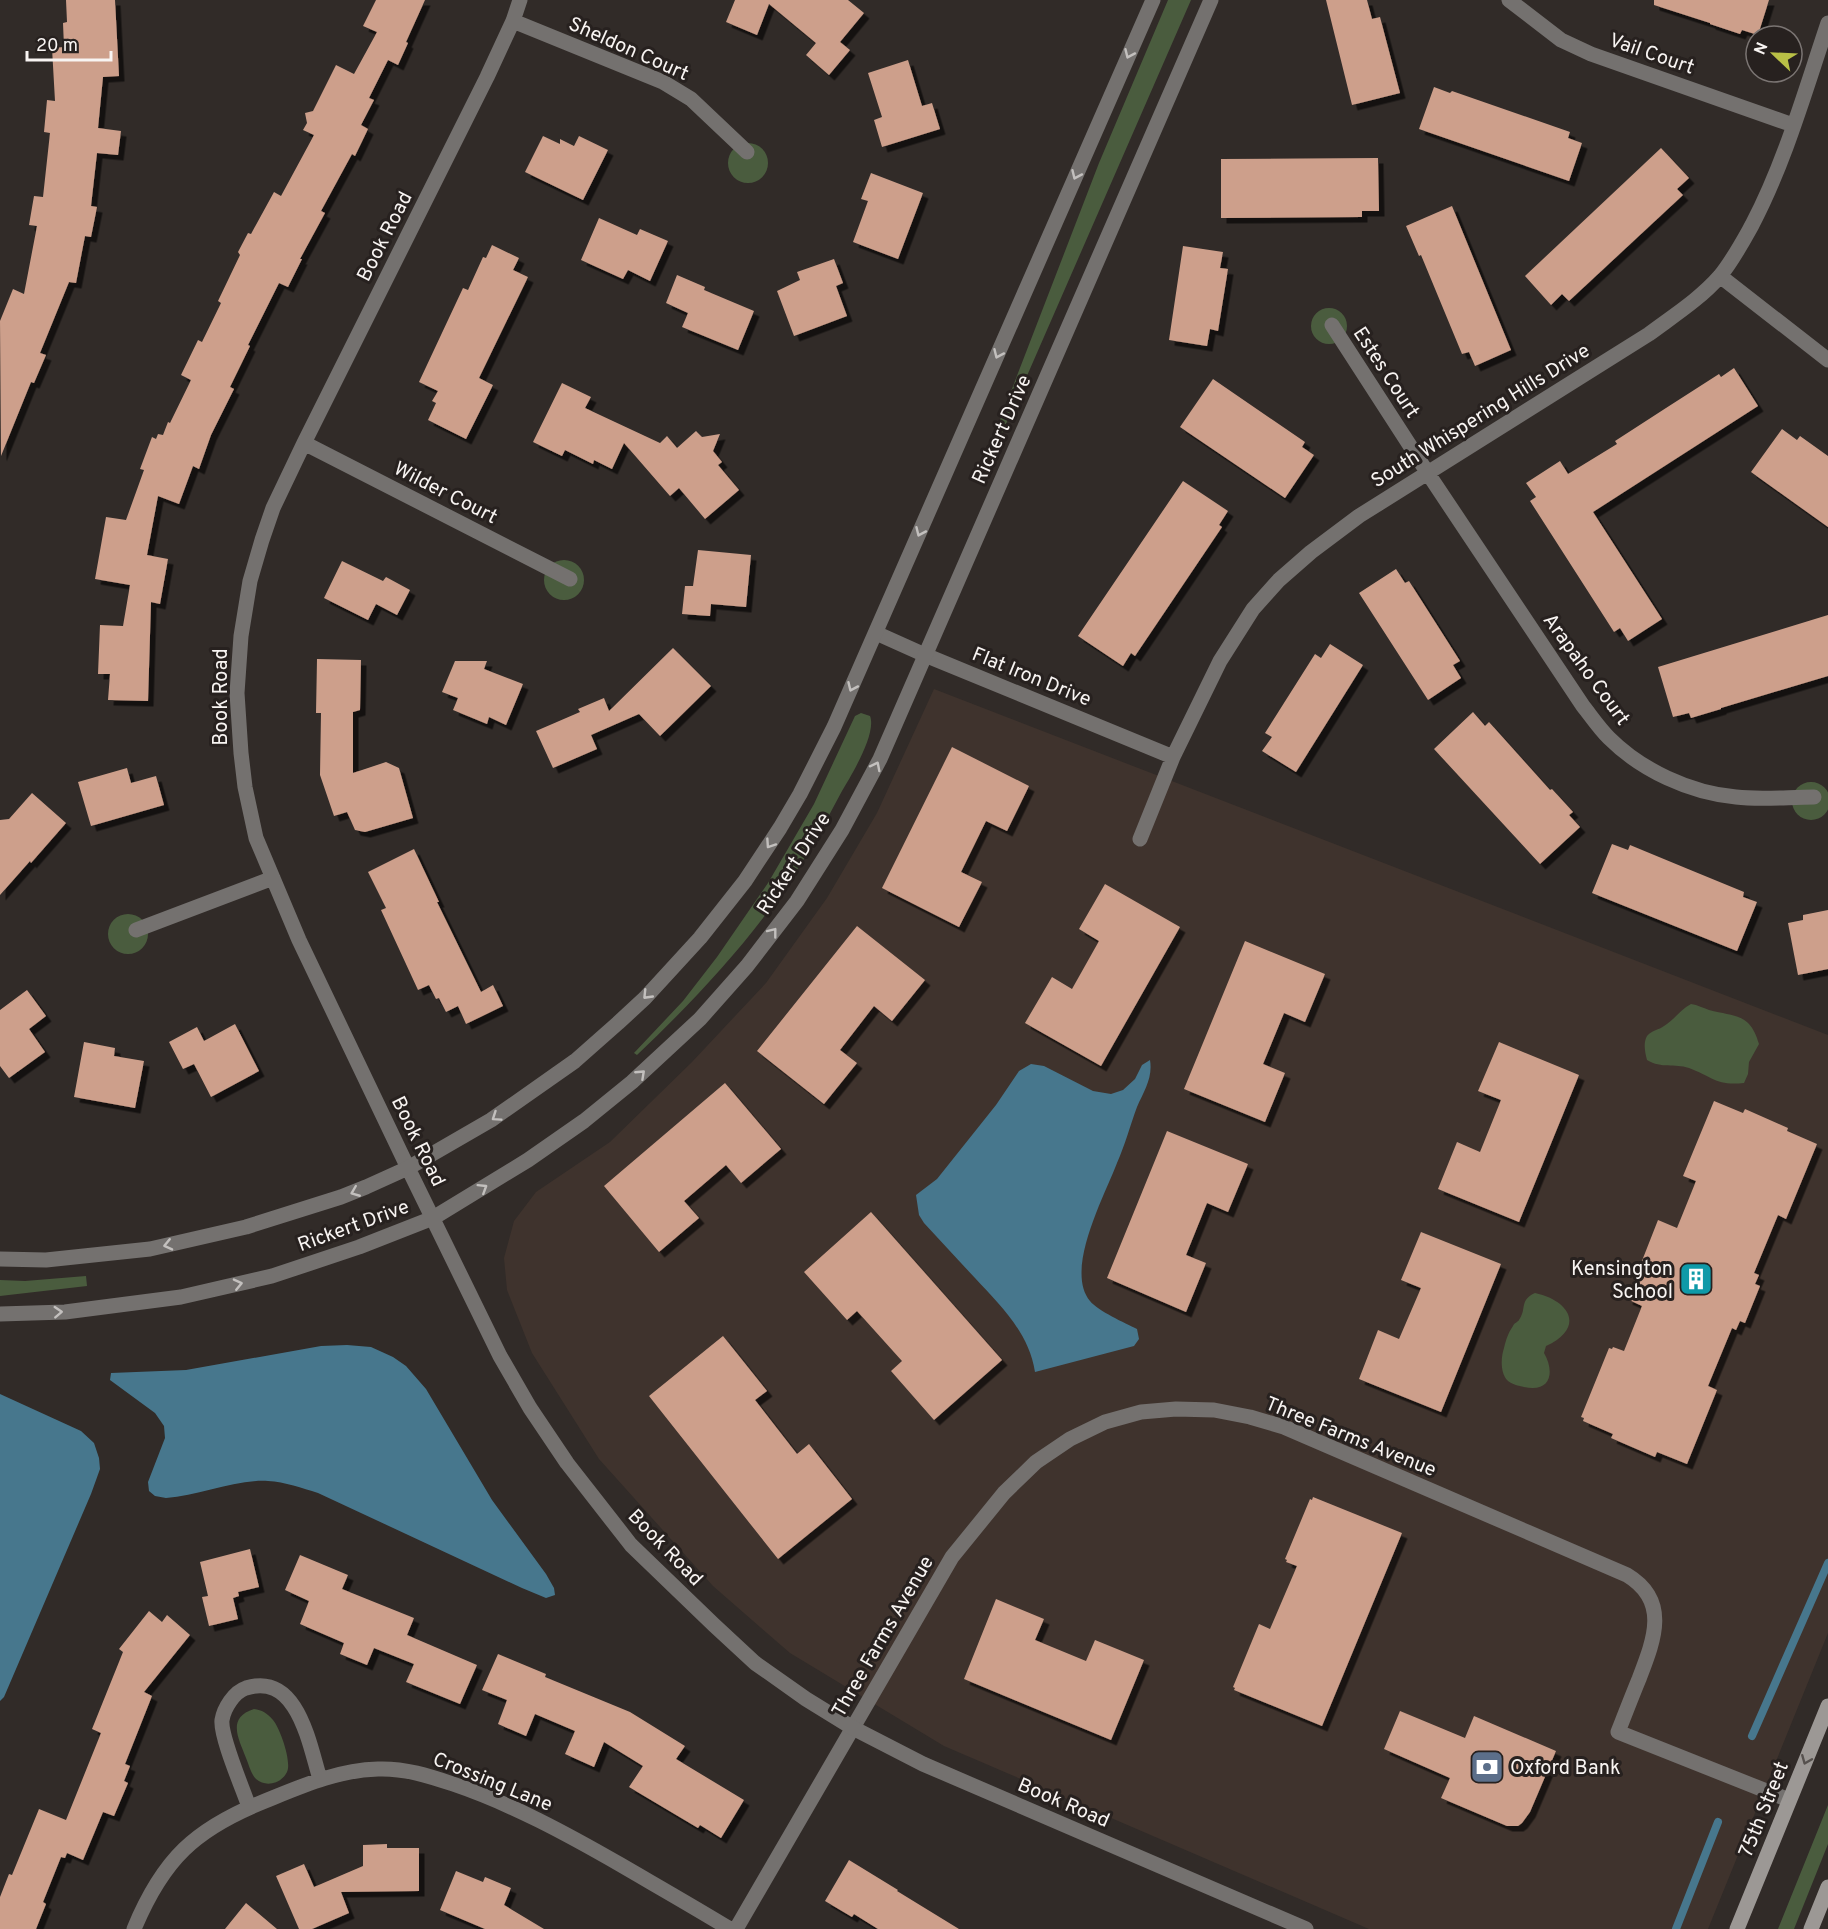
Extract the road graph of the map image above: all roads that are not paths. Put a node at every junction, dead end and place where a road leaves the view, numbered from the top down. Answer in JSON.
{"nodes":[{"id":1,"x":520,"y":0,"type":"edge"},
{"id":2,"x":1153,"y":0,"type":"edge"},
{"id":3,"x":1211,"y":0,"type":"edge"},
{"id":4,"x":1509,"y":0,"type":"edge"},
{"id":5,"x":513,"y":21,"type":"junction"},
{"id":6,"x":1828,"y":23,"type":"edge"},
{"id":7,"x":1793,"y":125,"type":"junction"},
{"id":8,"x":747,"y":152,"type":"dead end"},
{"id":9,"x":1720,"y":276,"type":"junction"},
{"id":10,"x":1332,"y":325,"type":"dead end"},
{"id":11,"x":1828,"y":360,"type":"edge"},
{"id":12,"x":304,"y":443,"type":"junction"},
{"id":13,"x":1426,"y":472,"type":"junction"},
{"id":14,"x":570,"y":579,"type":"dead end"},
{"id":15,"x":876,"y":633,"type":"junction"},
{"id":16,"x":925,"y":655,"type":"junction"},
{"id":17,"x":1173,"y":757,"type":"junction"},
{"id":18,"x":1814,"y":797,"type":"dead end"},
{"id":19,"x":1140,"y":839,"type":"dead end"},
{"id":20,"x":273,"y":878,"type":"junction"},
{"id":21,"x":136,"y":930,"type":"dead end"},
{"id":22,"x":408,"y":1168,"type":"junction"},
{"id":23,"x":433,"y":1218,"type":"junction"},
{"id":24,"x":0,"y":1259,"type":"edge"},
{"id":25,"x":0,"y":1314,"type":"edge"},
{"id":26,"x":1828,"y":1706,"type":"edge"},
{"id":27,"x":853,"y":1728,"type":"junction"},
{"id":28,"x":320,"y":1779,"type":"junction"},
{"id":29,"x":1789,"y":1800,"type":"junction"},
{"id":30,"x":249,"y":1807,"type":"junction"},
{"id":31,"x":1828,"y":1887,"type":"edge"},
{"id":32,"x":134,"y":1929,"type":"edge"},
{"id":33,"x":730,"y":1929,"type":"edge"},
{"id":34,"x":736,"y":1929,"type":"edge"},
{"id":35,"x":1306,"y":1929,"type":"edge"},
{"id":36,"x":1737,"y":1929,"type":"edge"},
{"id":37,"x":1811,"y":1929,"type":"edge"}],
"edges":[{"from":1,"to":5,"type":"street","name":"Book Road"},
{"from":2,"to":15,"type":"street","name":"Rickert Drive","one_way":true},
{"from":3,"to":16,"type":"street","name":"Rickert Drive"},
{"from":4,"to":7,"type":"street","name":"Vail Court"},
{"from":5,"to":8,"type":"street","name":"Sheldon Court"},
{"from":5,"to":12,"type":"street","name":"Book Road"},
{"from":6,"to":7,"type":"street","name":"South Whispering Hills Drive"},
{"from":7,"to":9,"type":"street","name":"South Whispering Hills Drive"},
{"from":9,"to":11,"type":"street"},
{"from":9,"to":13,"type":"street","name":"South Whispering Hills Drive"},
{"from":10,"to":13,"type":"street","name":"Estes Court"},
{"from":12,"to":14,"type":"street","name":"Wilder Court"},
{"from":12,"to":20,"type":"street","name":"Book Road"},
{"from":13,"to":17,"type":"street","name":"South Whispering Hills Drive"},
{"from":13,"to":18,"type":"street","name":"Arapaho Court"},
{"from":15,"to":16,"type":"street","name":"Flat Iron Drive"},
{"from":15,"to":22,"type":"street","name":"Rickert Drive","one_way":true},
{"from":16,"to":17,"type":"street","name":"Flat Iron Drive"},
{"from":23,"to":16,"type":"street","name":"Rickert Drive","one_way":true},
{"from":17,"to":19,"type":"street","name":"South Whispering Hills Drive"},
{"from":20,"to":21,"type":"street"},
{"from":20,"to":22,"type":"street","name":"Book Road"},
{"from":22,"to":23,"type":"street","name":"Book Road"},
{"from":22,"to":24,"type":"street","name":"Rickert Drive","one_way":true},
{"from":25,"to":23,"type":"street","name":"Rickert Drive","one_way":true},
{"from":23,"to":27,"type":"street","name":"Book Road"},
{"from":26,"to":29,"type":"main road","name":"75th Street","one_way":true},
{"from":27,"to":29,"type":"street","name":"Three Farms Avenue"},
{"from":27,"to":34,"type":"street","name":"Three Farms Avenue"},
{"from":27,"to":35,"type":"street","name":"Book Road"},
{"from":28,"to":30,"type":"street","name":"Crossing Lane"},
{"from":28,"to":30,"type":"street"},
{"from":28,"to":33,"type":"street","name":"Crossing Lane"},
{"from":29,"to":36,"type":"main road","name":"75th Street"},
{"from":30,"to":32,"type":"street","name":"Crossing Lane"},
{"from":31,"to":37,"type":"main road"}]}
